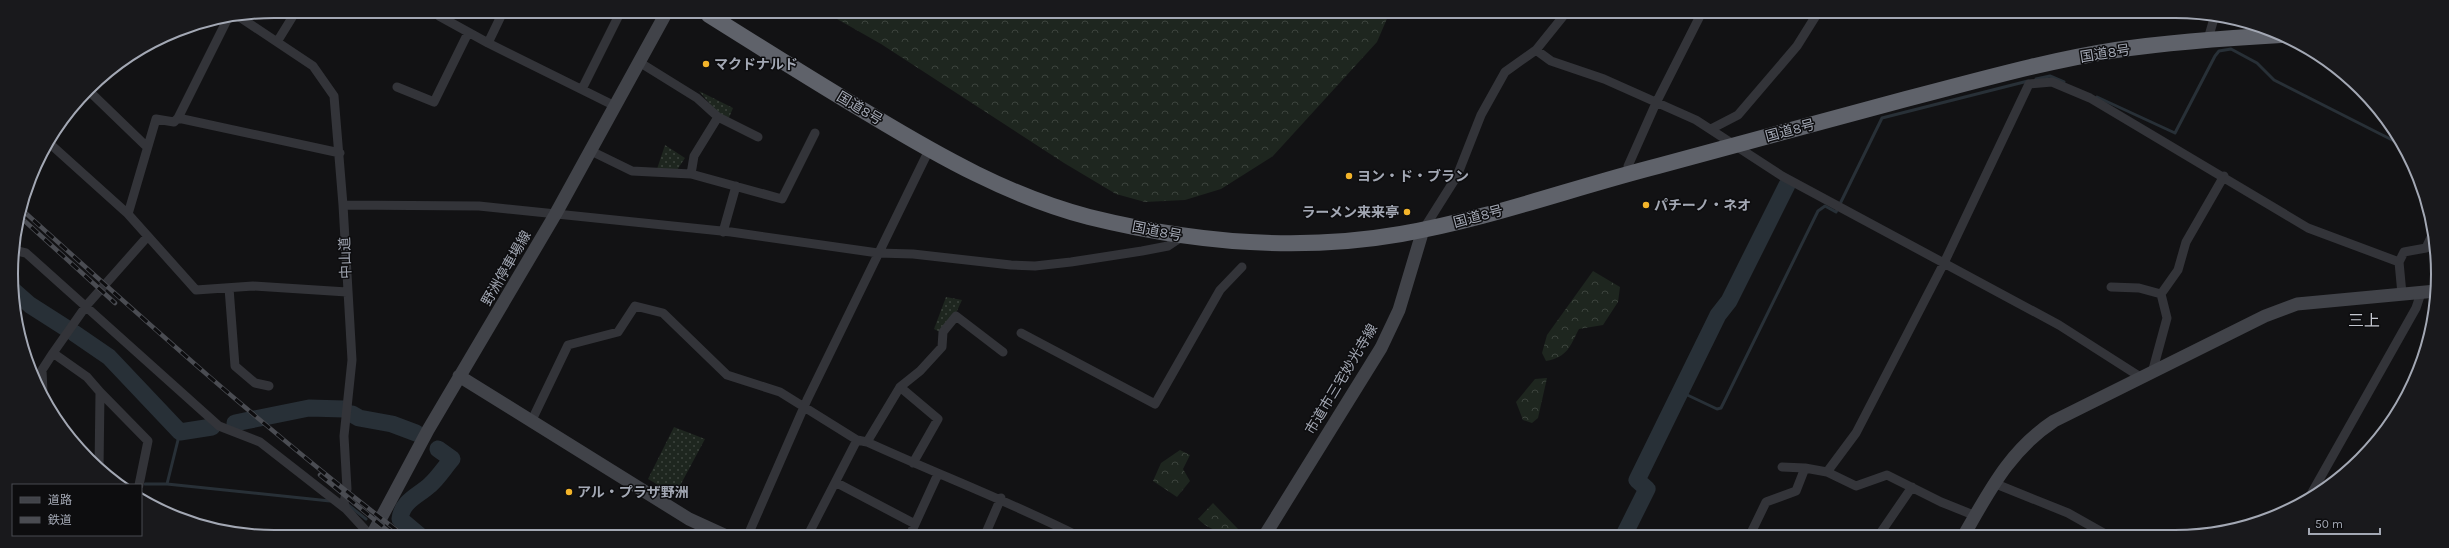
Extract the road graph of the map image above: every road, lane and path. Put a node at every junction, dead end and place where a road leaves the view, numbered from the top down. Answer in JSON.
{"nodes":[{"id":1,"x":292,"y":18,"type":"edge"},
{"id":2,"x":443,"y":18,"type":"edge"},
{"id":3,"x":500,"y":18,"type":"edge"},
{"id":4,"x":618,"y":18,"type":"edge"},
{"id":5,"x":663,"y":18,"type":"edge"},
{"id":6,"x":714,"y":18,"type":"edge"},
{"id":7,"x":1563,"y":18,"type":"edge"},
{"id":8,"x":1699,"y":18,"type":"edge"},
{"id":9,"x":1814,"y":18,"type":"edge"},
{"id":10,"x":244,"y":20,"type":"edge"},
{"id":11,"x":2213,"y":21,"type":"edge"},
{"id":12,"x":226,"y":23,"type":"edge"},
{"id":13,"x":468,"y":32,"type":"junction"},
{"id":14,"x":2269,"y":36,"type":"edge"},
{"id":15,"x":2208,"y":39,"type":"junction"},
{"id":16,"x":277,"y":42,"type":"junction"},
{"id":17,"x":488,"y":43,"type":"junction"},
{"id":18,"x":1536,"y":50,"type":"junction"},
{"id":19,"x":639,"y":62,"type":"junction"},
{"id":20,"x":397,"y":87,"type":"dead end"},
{"id":21,"x":582,"y":89,"type":"junction"},
{"id":22,"x":92,"y":94,"type":"edge"},
{"id":23,"x":1656,"y":103,"type":"junction"},
{"id":24,"x":615,"y":106,"type":"junction"},
{"id":25,"x":718,"y":117,"type":"junction"},
{"id":26,"x":178,"y":118,"type":"junction"},
{"id":27,"x":1711,"y":129,"type":"junction"},
{"id":28,"x":815,"y":133,"type":"dead end"},
{"id":29,"x":758,"y":137,"type":"dead end"},
{"id":30,"x":52,"y":146,"type":"edge"},
{"id":31,"x":147,"y":146,"type":"junction"},
{"id":32,"x":1733,"y":146,"type":"junction"},
{"id":33,"x":929,"y":150,"type":"junction"},
{"id":34,"x":591,"y":151,"type":"junction"},
{"id":35,"x":340,"y":153,"type":"junction"},
{"id":36,"x":1629,"y":173,"type":"junction"},
{"id":37,"x":691,"y":174,"type":"junction"},
{"id":38,"x":2224,"y":176,"type":"junction"},
{"id":39,"x":736,"y":186,"type":"junction"},
{"id":40,"x":343,"y":205,"type":"junction"},
{"id":41,"x":128,"y":214,"type":"junction"},
{"id":42,"x":555,"y":214,"type":"junction"},
{"id":43,"x":1423,"y":230,"type":"junction"},
{"id":44,"x":723,"y":232,"type":"junction"},
{"id":45,"x":148,"y":236,"type":"junction"},
{"id":46,"x":1183,"y":236,"type":"junction"},
{"id":47,"x":2429,"y":242,"type":"edge"},
{"id":48,"x":19,"y":251,"type":"edge"},
{"id":49,"x":878,"y":253,"type":"junction"},
{"id":50,"x":2399,"y":262,"type":"junction"},
{"id":51,"x":1944,"y":263,"type":"junction"},
{"id":52,"x":1242,"y":267,"type":"dead end"},
{"id":53,"x":2110,"y":287,"type":"dead end"},
{"id":54,"x":229,"y":288,"type":"junction"},
{"id":55,"x":347,"y":292,"type":"junction"},
{"id":56,"x":2430,"y":292,"type":"edge"},
{"id":57,"x":2421,"y":293,"type":"junction"},
{"id":58,"x":2161,"y":294,"type":"junction"},
{"id":59,"x":2402,"y":294,"type":"junction"},
{"id":60,"x":86,"y":306,"type":"junction"},
{"id":61,"x":1021,"y":333,"type":"dead end"},
{"id":62,"x":1003,"y":352,"type":"dead end"},
{"id":63,"x":52,"y":353,"type":"junction"},
{"id":64,"x":2147,"y":375,"type":"junction"},
{"id":65,"x":459,"y":376,"type":"junction"},
{"id":66,"x":43,"y":384,"type":"edge"},
{"id":67,"x":269,"y":386,"type":"dead end"},
{"id":68,"x":900,"y":387,"type":"junction"},
{"id":69,"x":100,"y":392,"type":"junction"},
{"id":70,"x":804,"y":408,"type":"junction"},
{"id":71,"x":531,"y":422,"type":"junction"},
{"id":72,"x":857,"y":440,"type":"junction"},
{"id":73,"x":868,"y":442,"type":"junction"},
{"id":74,"x":99,"y":461,"type":"edge"},
{"id":75,"x":913,"y":463,"type":"junction"},
{"id":76,"x":1782,"y":467,"type":"dead end"},
{"id":77,"x":1805,"y":468,"type":"junction"},
{"id":78,"x":1827,"y":472,"type":"junction"},
{"id":79,"x":938,"y":474,"type":"junction"},
{"id":80,"x":837,"y":483,"type":"junction"},
{"id":81,"x":139,"y":484,"type":"edge"},
{"id":82,"x":1996,"y":484,"type":"junction"},
{"id":83,"x":1912,"y":487,"type":"junction"},
{"id":84,"x":2314,"y":489,"type":"edge"},
{"id":85,"x":1001,"y":498,"type":"junction"},
{"id":86,"x":346,"y":509,"type":"junction"},
{"id":87,"x":1976,"y":516,"type":"junction"},
{"id":88,"x":915,"y":524,"type":"junction"},
{"id":89,"x":366,"y":530,"type":"edge"},
{"id":90,"x":374,"y":530,"type":"edge"},
{"id":91,"x":713,"y":530,"type":"edge"},
{"id":92,"x":750,"y":530,"type":"edge"},
{"id":93,"x":812,"y":530,"type":"edge"},
{"id":94,"x":912,"y":530,"type":"edge"},
{"id":95,"x":987,"y":530,"type":"edge"},
{"id":96,"x":1066,"y":530,"type":"edge"},
{"id":97,"x":1268,"y":530,"type":"edge"},
{"id":98,"x":1752,"y":530,"type":"edge"},
{"id":99,"x":1882,"y":530,"type":"edge"},
{"id":100,"x":1967,"y":530,"type":"edge"},
{"id":101,"x":2098,"y":530,"type":"edge"}],
"edges":[{"from":1,"to":16,"type":"street"},
{"from":2,"to":13,"type":"street"},
{"from":3,"to":17,"type":"street"},
{"from":4,"to":21,"type":"street"},
{"from":5,"to":19,"type":"street","name":"野洲停車場線"},
{"from":6,"to":33,"type":"highway","name":"国道8号"},
{"from":7,"to":18,"type":"street"},
{"from":8,"to":23,"type":"street"},
{"from":9,"to":27,"type":"street"},
{"from":10,"to":16,"type":"street","name":"中山道"},
{"from":11,"to":15,"type":"street"},
{"from":12,"to":26,"type":"street"},
{"from":13,"to":17,"type":"street"},
{"from":13,"to":20,"type":"street"},
{"from":14,"to":15,"type":"highway","name":"国道8号"},
{"from":15,"to":32,"type":"highway","name":"国道8号"},
{"from":16,"to":35,"type":"street","name":"中山道"},
{"from":17,"to":21,"type":"street"},
{"from":18,"to":23,"type":"street"},
{"from":18,"to":43,"type":"street"},
{"from":19,"to":24,"type":"street","name":"野洲停車場線"},
{"from":19,"to":25,"type":"street"},
{"from":21,"to":24,"type":"street"},
{"from":22,"to":31,"type":"street"},
{"from":23,"to":27,"type":"street"},
{"from":23,"to":36,"type":"street"},
{"from":24,"to":34,"type":"street","name":"野洲停車場線"},
{"from":25,"to":29,"type":"street"},
{"from":25,"to":37,"type":"street"},
{"from":26,"to":31,"type":"street"},
{"from":26,"to":35,"type":"street"},
{"from":27,"to":32,"type":"street"},
{"from":28,"to":39,"type":"street"},
{"from":30,"to":41,"type":"street"},
{"from":31,"to":41,"type":"street"},
{"from":32,"to":36,"type":"highway","name":"国道8号"},
{"from":32,"to":51,"type":"street"},
{"from":33,"to":46,"type":"highway","name":"国道8号"},
{"from":33,"to":49,"type":"street"},
{"from":34,"to":37,"type":"street"},
{"from":34,"to":42,"type":"street","name":"野洲停車場線"},
{"from":35,"to":40,"type":"street","name":"中山道"},
{"from":36,"to":43,"type":"highway","name":"国道8号"},
{"from":37,"to":39,"type":"street"},
{"from":38,"to":50,"type":"street"},
{"from":38,"to":51,"type":"street"},
{"from":38,"to":58,"type":"street"},
{"from":39,"to":44,"type":"street"},
{"from":40,"to":42,"type":"street"},
{"from":40,"to":55,"type":"street","name":"中山道"},
{"from":41,"to":45,"type":"street"},
{"from":42,"to":44,"type":"street"},
{"from":42,"to":65,"type":"street","name":"野洲停車場線"},
{"from":43,"to":46,"type":"highway","name":"国道8号"},
{"from":43,"to":97,"type":"street","name":"市道市三宅妙光寺線"},
{"from":44,"to":49,"type":"street"},
{"from":45,"to":54,"type":"street"},
{"from":45,"to":60,"type":"street"},
{"from":46,"to":49,"type":"street"},
{"from":47,"to":50,"type":"street"},
{"from":48,"to":60,"type":"street"},
{"from":49,"to":70,"type":"street"},
{"from":50,"to":59,"type":"street"},
{"from":51,"to":64,"type":"street"},
{"from":51,"to":78,"type":"street"},
{"from":52,"to":61,"type":"street"},
{"from":53,"to":58,"type":"street"},
{"from":54,"to":55,"type":"street"},
{"from":54,"to":67,"type":"street"},
{"from":55,"to":86,"type":"street","name":"中山道"},
{"from":56,"to":57,"type":"street"},
{"from":57,"to":59,"type":"street"},
{"from":57,"to":84,"type":"street"},
{"from":58,"to":64,"type":"street"},
{"from":59,"to":64,"type":"street"},
{"from":60,"to":63,"type":"street"},
{"from":60,"to":86,"type":"street"},
{"from":62,"to":68,"type":"street"},
{"from":63,"to":66,"type":"street"},
{"from":63,"to":69,"type":"street"},
{"from":64,"to":82,"type":"street"},
{"from":65,"to":71,"type":"street"},
{"from":65,"to":90,"type":"street","name":"野洲停車場線"},
{"from":68,"to":73,"type":"street"},
{"from":68,"to":75,"type":"street"},
{"from":69,"to":74,"type":"street"},
{"from":69,"to":81,"type":"street"},
{"from":70,"to":71,"type":"street"},
{"from":70,"to":72,"type":"street"},
{"from":70,"to":92,"type":"street"},
{"from":71,"to":91,"type":"street"},
{"from":72,"to":73,"type":"street"},
{"from":72,"to":80,"type":"street"},
{"from":73,"to":75,"type":"street"},
{"from":75,"to":79,"type":"street"},
{"from":76,"to":77,"type":"street"},
{"from":77,"to":78,"type":"street"},
{"from":77,"to":98,"type":"street"},
{"from":78,"to":83,"type":"street"},
{"from":79,"to":85,"type":"street"},
{"from":79,"to":88,"type":"street"},
{"from":80,"to":88,"type":"street"},
{"from":80,"to":93,"type":"street"},
{"from":82,"to":87,"type":"street"},
{"from":82,"to":101,"type":"street"},
{"from":83,"to":87,"type":"street"},
{"from":83,"to":99,"type":"street"},
{"from":85,"to":95,"type":"street"},
{"from":85,"to":96,"type":"street"},
{"from":86,"to":89,"type":"street"},
{"from":87,"to":100,"type":"street"},
{"from":88,"to":94,"type":"street"}]}
